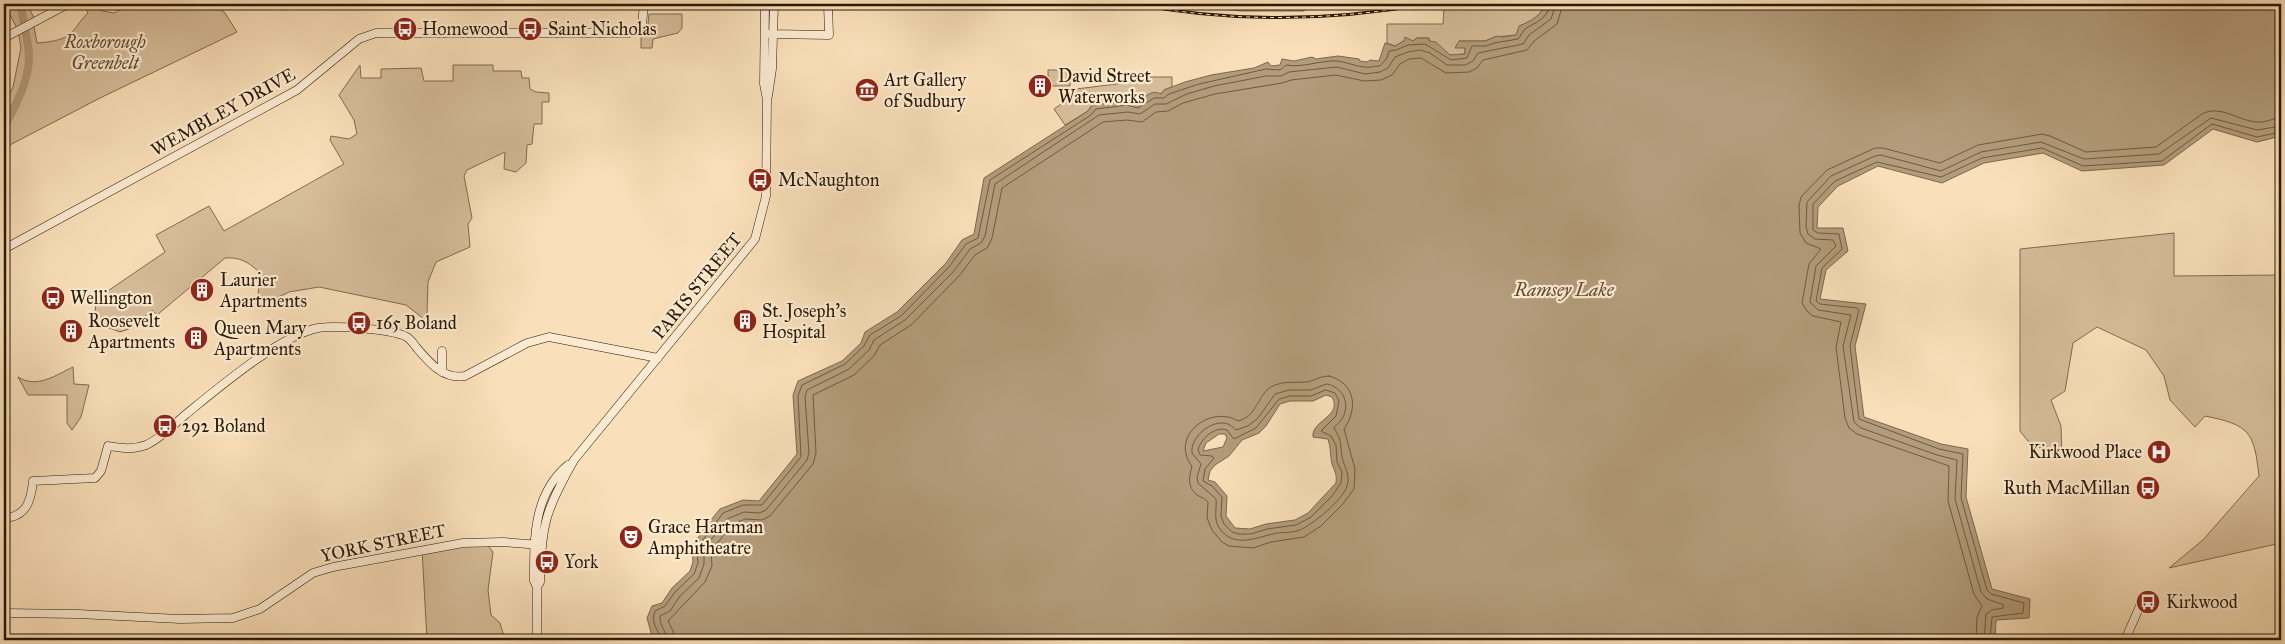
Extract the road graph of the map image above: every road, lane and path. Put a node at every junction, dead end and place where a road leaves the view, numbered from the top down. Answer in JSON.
{"nodes":[{"id":1,"x":68,"y":4,"type":"edge"},
{"id":2,"x":644,"y":4,"type":"edge"},
{"id":3,"x":765,"y":4,"type":"edge"},
{"id":4,"x":774,"y":4,"type":"edge"},
{"id":5,"x":828,"y":4,"type":"edge"},
{"id":6,"x":765,"y":34,"type":"junction"},
{"id":7,"x":774,"y":34,"type":"junction"},
{"id":8,"x":4,"y":38,"type":"edge"},
{"id":9,"x":767,"y":100,"type":"junction"},
{"id":10,"x":4,"y":248,"type":"edge"},
{"id":11,"x":442,"y":351,"type":"dead end"},
{"id":12,"x":658,"y":358,"type":"junction"},
{"id":13,"x":442,"y":372,"type":"junction"},
{"id":14,"x":4,"y":518,"type":"edge"},
{"id":15,"x":537,"y":545,"type":"junction"},
{"id":16,"x":2143,"y":599,"type":"dead end"},
{"id":17,"x":4,"y":613,"type":"edge"},
{"id":18,"x":536,"y":640,"type":"edge"},
{"id":19,"x":2125,"y":640,"type":"edge"}],
"edges":[{"from":1,"to":8,"type":"street"},
{"from":2,"to":10,"type":"street","name":"WEMBLEY DRIVE"},
{"from":3,"to":6,"type":"street","name":"PARIS STREET"},
{"from":4,"to":7,"type":"street","name":"PARIS STREET"},
{"from":5,"to":7,"type":"street"},
{"from":6,"to":7,"type":"street"},
{"from":6,"to":9,"type":"street","name":"PARIS STREET"},
{"from":7,"to":9,"type":"street","name":"PARIS STREET"},
{"from":9,"to":12,"type":"street","name":"PARIS STREET"},
{"from":11,"to":13,"type":"street"},
{"from":12,"to":13,"type":"street"},
{"from":12,"to":15,"type":"street","name":"PARIS STREET"},
{"from":13,"to":14,"type":"street"},
{"from":15,"to":17,"type":"street","name":"YORK STREET"},
{"from":15,"to":18,"type":"street","name":"PARIS STREET"},
{"from":16,"to":19,"type":"street"}]}
